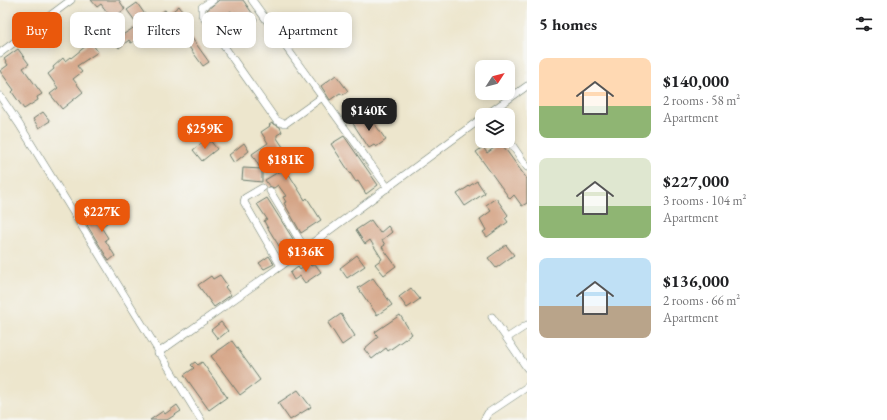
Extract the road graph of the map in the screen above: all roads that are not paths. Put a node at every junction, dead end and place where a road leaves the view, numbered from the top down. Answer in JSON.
{"nodes":[{"id":1,"x":71,"y":0,"type":"edge"},
{"id":2,"x":213,"y":0,"type":"edge"},
{"id":3,"x":252,"y":0,"type":"edge"},
{"id":4,"x":0,"y":54,"type":"edge"},
{"id":5,"x":527,"y":86,"type":"edge"},
{"id":6,"x":0,"y":96,"type":"edge"},
{"id":7,"x":321,"y":98,"type":"junction"},
{"id":8,"x":497,"y":108,"type":"edge"},
{"id":9,"x":475,"y":123,"type":"edge"},
{"id":10,"x":514,"y":148,"type":"edge"},
{"id":11,"x":527,"y":167,"type":"edge"},
{"id":12,"x":262,"y":188,"type":"dead end"},
{"id":13,"x":388,"y":188,"type":"junction"},
{"id":14,"x":270,"y":191,"type":"dead end"},
{"id":15,"x":305,"y":249,"type":"junction"},
{"id":16,"x":281,"y":266,"type":"junction"},
{"id":17,"x":492,"y":317,"type":"dead end"},
{"id":18,"x":527,"y":324,"type":"edge"},
{"id":19,"x":507,"y":338,"type":"junction"},
{"id":20,"x":158,"y":353,"type":"junction"},
{"id":21,"x":527,"y":368,"type":"edge"},
{"id":22,"x":527,"y":387,"type":"edge"},
{"id":23,"x":197,"y":419,"type":"edge"},
{"id":24,"x":484,"y":420,"type":"edge"}],
"edges":[{"from":1,"to":4,"type":"street"},
{"from":2,"to":7,"type":"street"},
{"from":3,"to":7,"type":"street"},
{"from":5,"to":8,"type":"street"},
{"from":6,"to":20,"type":"street"},
{"from":7,"to":13,"type":"street"},
{"from":9,"to":13,"type":"street"},
{"from":10,"to":11,"type":"street"},
{"from":12,"to":16,"type":"street"},
{"from":13,"to":15,"type":"street"},
{"from":14,"to":15,"type":"street"},
{"from":15,"to":16,"type":"street"},
{"from":16,"to":20,"type":"street"},
{"from":17,"to":19,"type":"street"},
{"from":18,"to":19,"type":"street"},
{"from":19,"to":21,"type":"street"},
{"from":20,"to":23,"type":"street"},
{"from":22,"to":24,"type":"street"}]}
